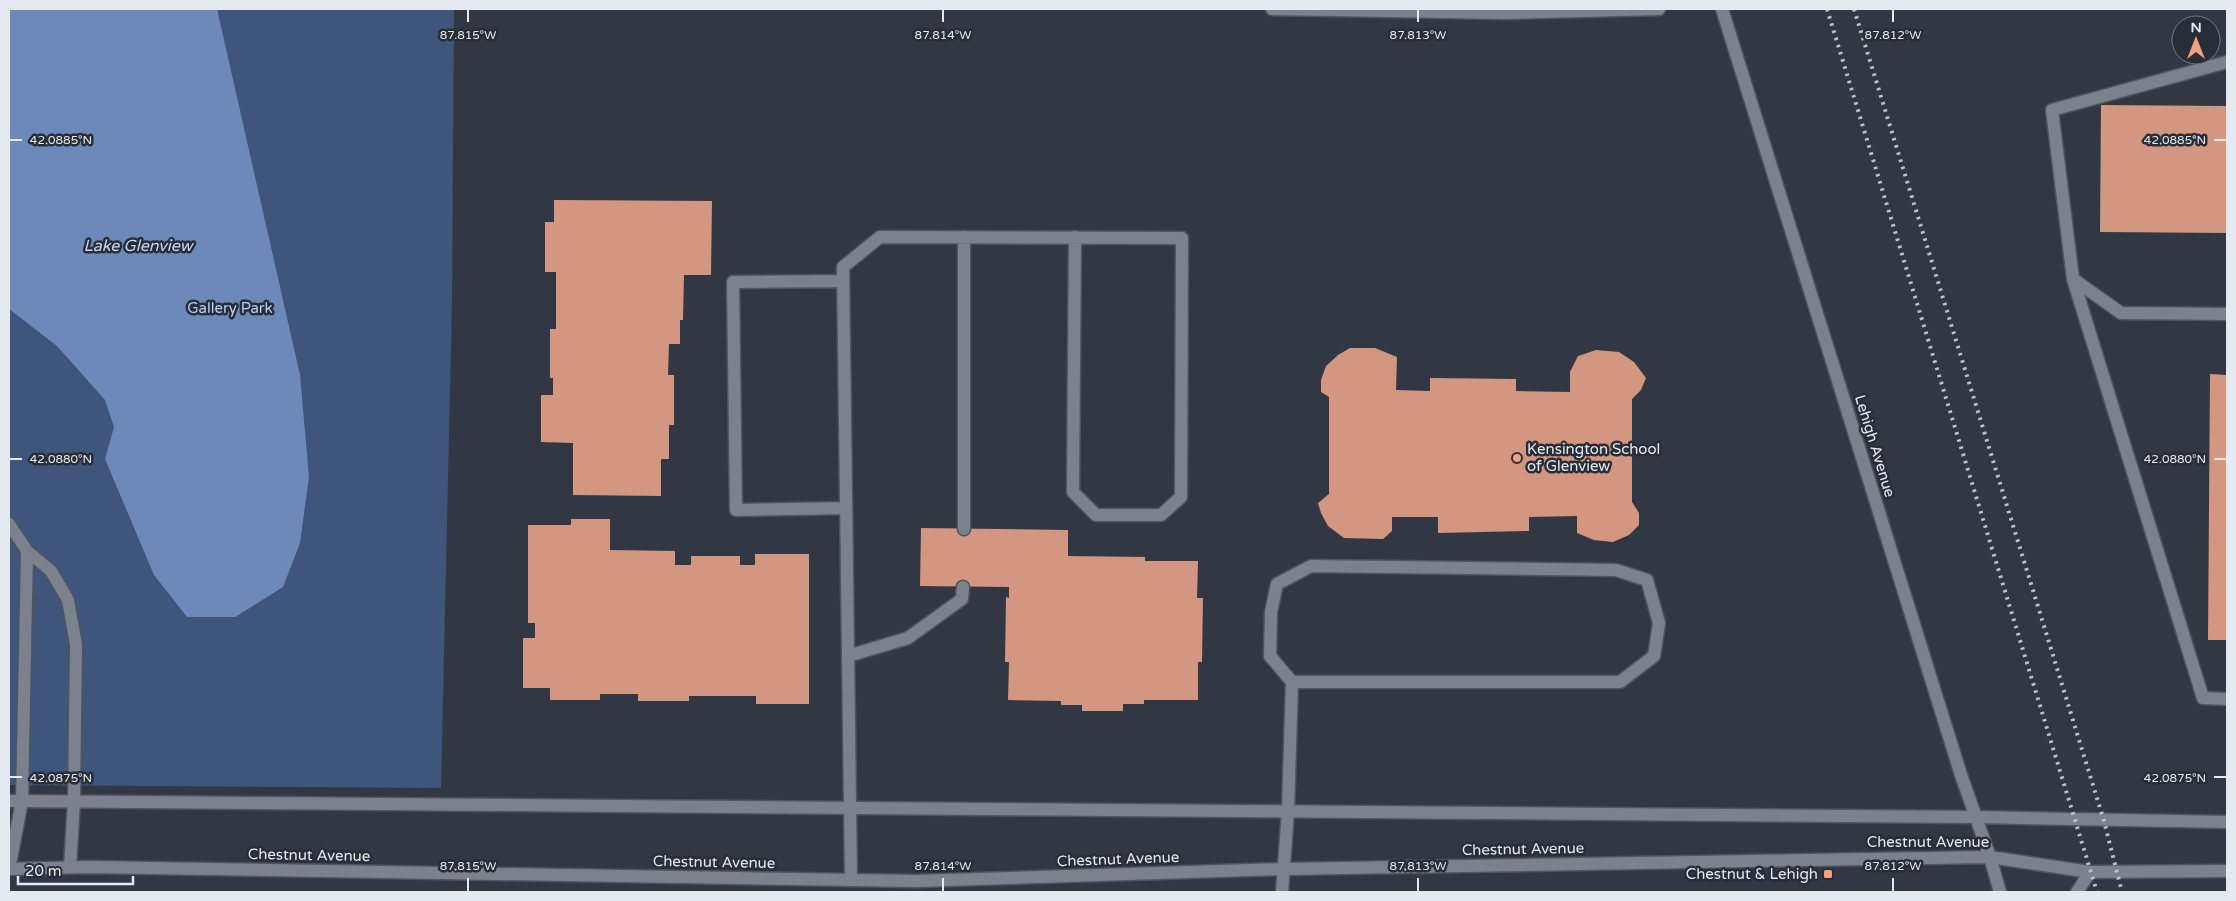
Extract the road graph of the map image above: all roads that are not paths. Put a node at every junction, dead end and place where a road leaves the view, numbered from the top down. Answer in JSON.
{"nodes":[{"id":1,"x":1272,"y":9,"type":"edge"},
{"id":2,"x":1659,"y":9,"type":"edge"},
{"id":3,"x":1722,"y":9,"type":"edge"},
{"id":4,"x":2227,"y":62,"type":"edge"},
{"id":5,"x":964,"y":237,"type":"junction"},
{"id":6,"x":1075,"y":237,"type":"junction"},
{"id":7,"x":2073,"y":279,"type":"junction"},
{"id":8,"x":843,"y":281,"type":"junction"},
{"id":9,"x":2227,"y":314,"type":"edge"},
{"id":10,"x":846,"y":508,"type":"junction"},
{"id":11,"x":9,"y":524,"type":"edge"},
{"id":12,"x":964,"y":529,"type":"dead end"},
{"id":13,"x":27,"y":551,"type":"junction"},
{"id":14,"x":963,"y":587,"type":"dead end"},
{"id":15,"x":848,"y":656,"type":"junction"},
{"id":16,"x":1292,"y":682,"type":"junction"},
{"id":17,"x":2227,"y":699,"type":"edge"},
{"id":18,"x":9,"y":801,"type":"edge"},
{"id":19,"x":22,"y":801,"type":"junction"},
{"id":20,"x":74,"y":801,"type":"junction"},
{"id":21,"x":850,"y":808,"type":"junction"},
{"id":22,"x":1288,"y":811,"type":"junction"},
{"id":23,"x":1975,"y":817,"type":"junction"},
{"id":24,"x":2227,"y":822,"type":"edge"},
{"id":25,"x":1990,"y":857,"type":"junction"},
{"id":26,"x":70,"y":867,"type":"junction"},
{"id":27,"x":9,"y":869,"type":"edge"},
{"id":28,"x":1283,"y":869,"type":"junction"},
{"id":29,"x":2227,"y":871,"type":"edge"},
{"id":30,"x":2090,"y":872,"type":"junction"},
{"id":31,"x":851,"y":880,"type":"junction"},
{"id":32,"x":1282,"y":892,"type":"edge"},
{"id":33,"x":2000,"y":892,"type":"edge"},
{"id":34,"x":2077,"y":892,"type":"edge"}],
"edges":[{"from":1,"to":2,"type":"street"},
{"from":3,"to":23,"type":"street","name":"Lehigh Avenue"},
{"from":4,"to":7,"type":"street"},
{"from":5,"to":6,"type":"street"},
{"from":5,"to":8,"type":"street"},
{"from":5,"to":12,"type":"street"},
{"from":6,"to":6,"type":"street"},
{"from":7,"to":9,"type":"street"},
{"from":7,"to":17,"type":"street"},
{"from":8,"to":10,"type":"street"},
{"from":8,"to":10,"type":"street"},
{"from":10,"to":15,"type":"street"},
{"from":11,"to":13,"type":"street"},
{"from":13,"to":19,"type":"street"},
{"from":13,"to":20,"type":"street"},
{"from":14,"to":15,"type":"street"},
{"from":15,"to":21,"type":"street"},
{"from":16,"to":16,"type":"street"},
{"from":16,"to":22,"type":"street"},
{"from":18,"to":19,"type":"street","name":"Chestnut Avenue"},
{"from":19,"to":20,"type":"street","name":"Chestnut Avenue"},
{"from":19,"to":27,"type":"street"},
{"from":20,"to":21,"type":"street","name":"Chestnut Avenue"},
{"from":20,"to":26,"type":"street"},
{"from":21,"to":22,"type":"street","name":"Chestnut Avenue"},
{"from":21,"to":31,"type":"street"},
{"from":22,"to":23,"type":"street","name":"Chestnut Avenue"},
{"from":22,"to":28,"type":"street"},
{"from":23,"to":24,"type":"street","name":"Chestnut Avenue"},
{"from":23,"to":25,"type":"street","name":"Lehigh Avenue"},
{"from":25,"to":28,"type":"street","name":"Chestnut Avenue"},
{"from":25,"to":30,"type":"street","name":"Chestnut Avenue"},
{"from":25,"to":33,"type":"street","name":"Lehigh Avenue"},
{"from":26,"to":27,"type":"street","name":"Chestnut Avenue"},
{"from":26,"to":31,"type":"street","name":"Chestnut Avenue"},
{"from":28,"to":31,"type":"street","name":"Chestnut Avenue"},
{"from":28,"to":32,"type":"street"},
{"from":29,"to":30,"type":"street","name":"Chestnut Avenue"},
{"from":30,"to":34,"type":"street"}]}
